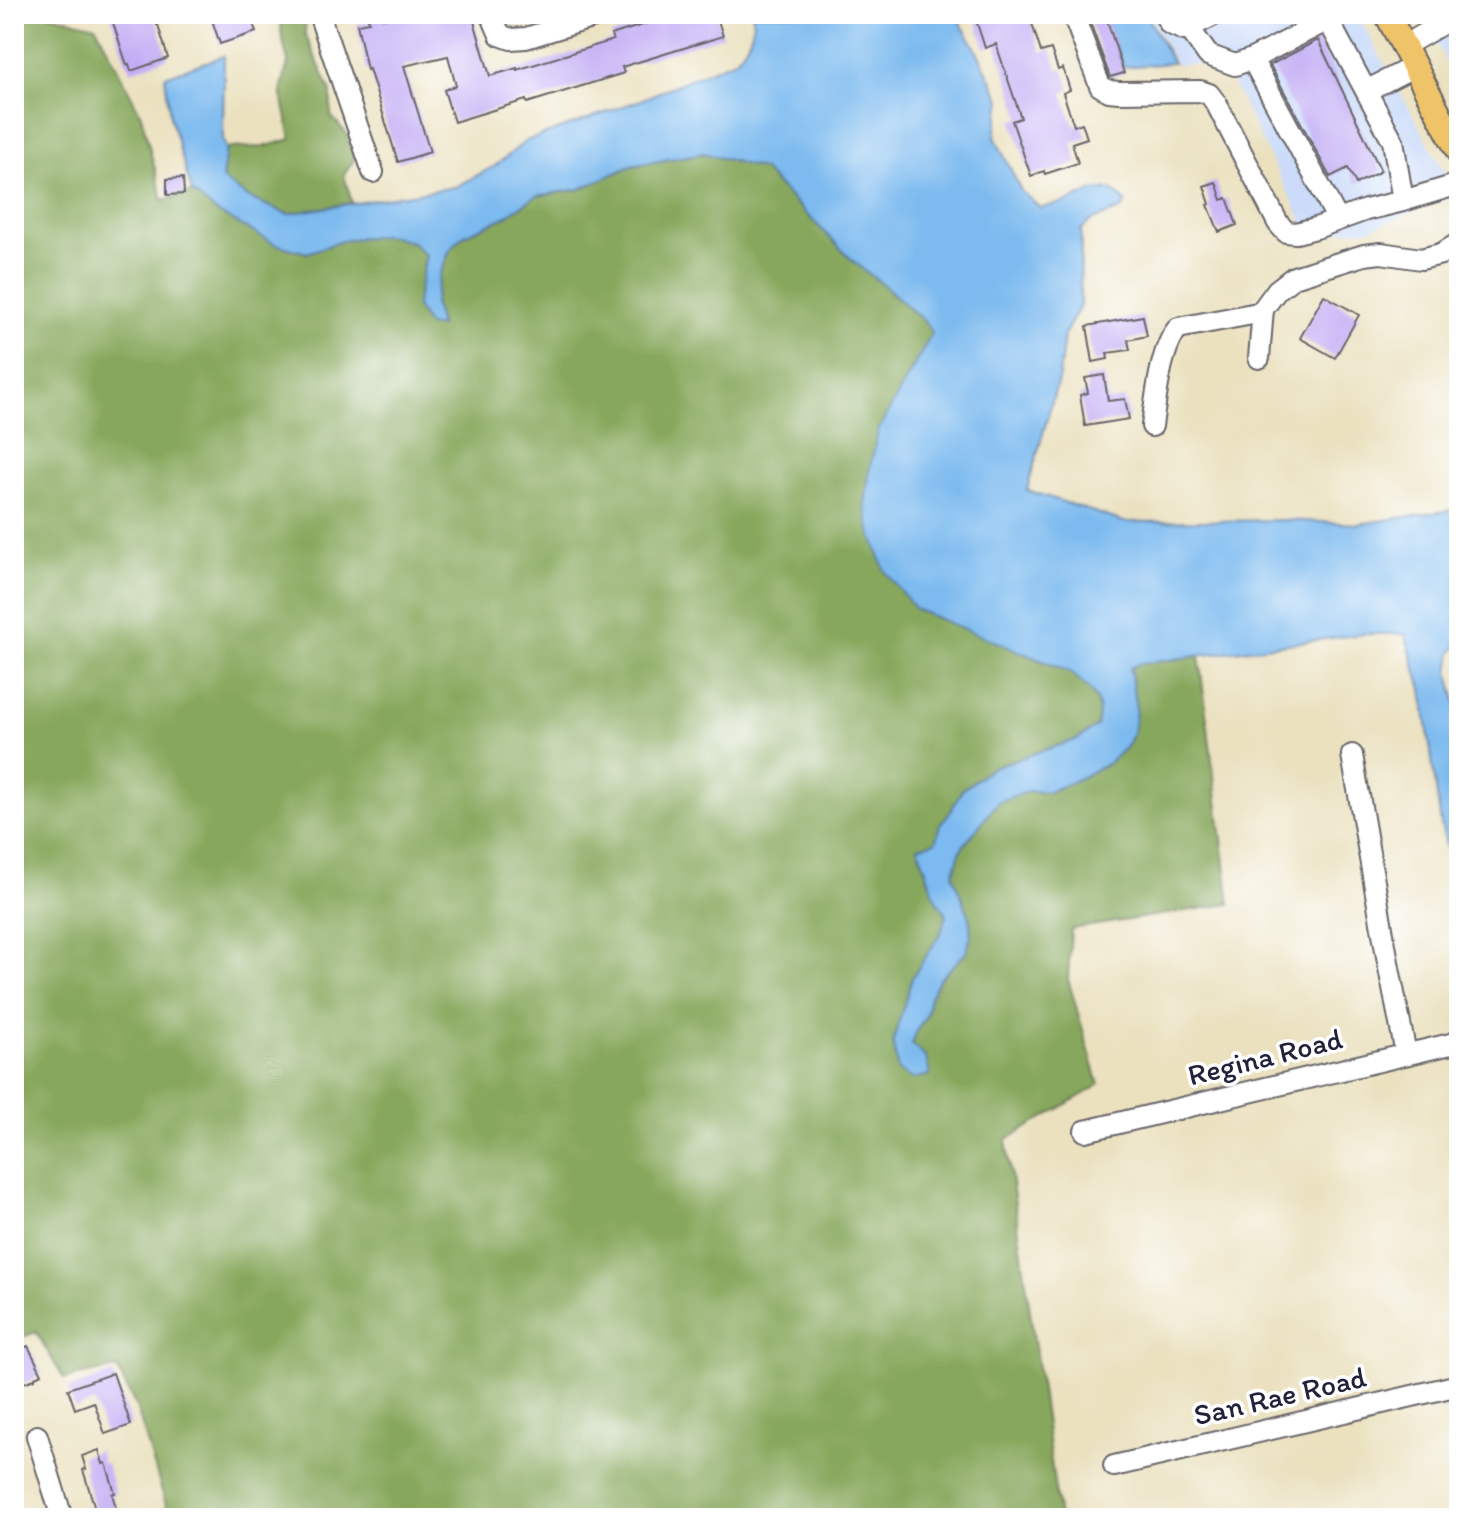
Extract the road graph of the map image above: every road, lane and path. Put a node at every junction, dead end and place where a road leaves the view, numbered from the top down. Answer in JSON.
{"nodes":[{"id":1,"x":491,"y":14,"type":"edge"},
{"id":2,"x":604,"y":14,"type":"edge"},
{"id":3,"x":1073,"y":14,"type":"edge"},
{"id":4,"x":1164,"y":14,"type":"edge"},
{"id":5,"x":1216,"y":14,"type":"edge"},
{"id":6,"x":1387,"y":14,"type":"edge"},
{"id":7,"x":1459,"y":14,"type":"edge"},
{"id":8,"x":321,"y":15,"type":"edge"},
{"id":9,"x":1189,"y":28,"type":"junction"},
{"id":10,"x":1410,"y":56,"type":"junction"},
{"id":11,"x":1252,"y":59,"type":"junction"},
{"id":12,"x":1366,"y":91,"type":"junction"},
{"id":13,"x":1459,"y":152,"type":"edge"},
{"id":14,"x":373,"y":172,"type":"dead end"},
{"id":15,"x":1459,"y":184,"type":"edge"},
{"id":16,"x":1403,"y":201,"type":"junction"},
{"id":17,"x":1338,"y":220,"type":"junction"},
{"id":18,"x":1459,"y":243,"type":"edge"},
{"id":19,"x":1263,"y":312,"type":"junction"},
{"id":20,"x":1259,"y":358,"type":"dead end"},
{"id":21,"x":1152,"y":426,"type":"dead end"},
{"id":22,"x":1352,"y":755,"type":"dead end"},
{"id":23,"x":1459,"y":1042,"type":"edge"},
{"id":24,"x":1406,"y":1054,"type":"junction"},
{"id":25,"x":1085,"y":1131,"type":"dead end"},
{"id":26,"x":1459,"y":1385,"type":"edge"},
{"id":27,"x":37,"y":1436,"type":"dead end"},
{"id":28,"x":1114,"y":1466,"type":"dead end"},
{"id":29,"x":62,"y":1518,"type":"edge"}],
"edges":[{"from":1,"to":2,"type":"street"},
{"from":3,"to":17,"type":"street"},
{"from":4,"to":9,"type":"street"},
{"from":5,"to":9,"type":"street"},
{"from":6,"to":10,"type":"main road"},
{"from":7,"to":10,"type":"street"},
{"from":8,"to":14,"type":"street"},
{"from":9,"to":11,"type":"street"},
{"from":10,"to":12,"type":"street"},
{"from":10,"to":13,"type":"main road"},
{"from":11,"to":12,"type":"street"},
{"from":11,"to":17,"type":"street"},
{"from":12,"to":16,"type":"street"},
{"from":15,"to":16,"type":"street"},
{"from":16,"to":17,"type":"street"},
{"from":18,"to":19,"type":"street"},
{"from":19,"to":20,"type":"street"},
{"from":19,"to":21,"type":"street"},
{"from":22,"to":24,"type":"street"},
{"from":23,"to":24,"type":"street","name":"Regina Road"},
{"from":24,"to":25,"type":"street","name":"Regina Road"},
{"from":26,"to":28,"type":"street","name":"San Rae Road"},
{"from":27,"to":29,"type":"street"}]}
